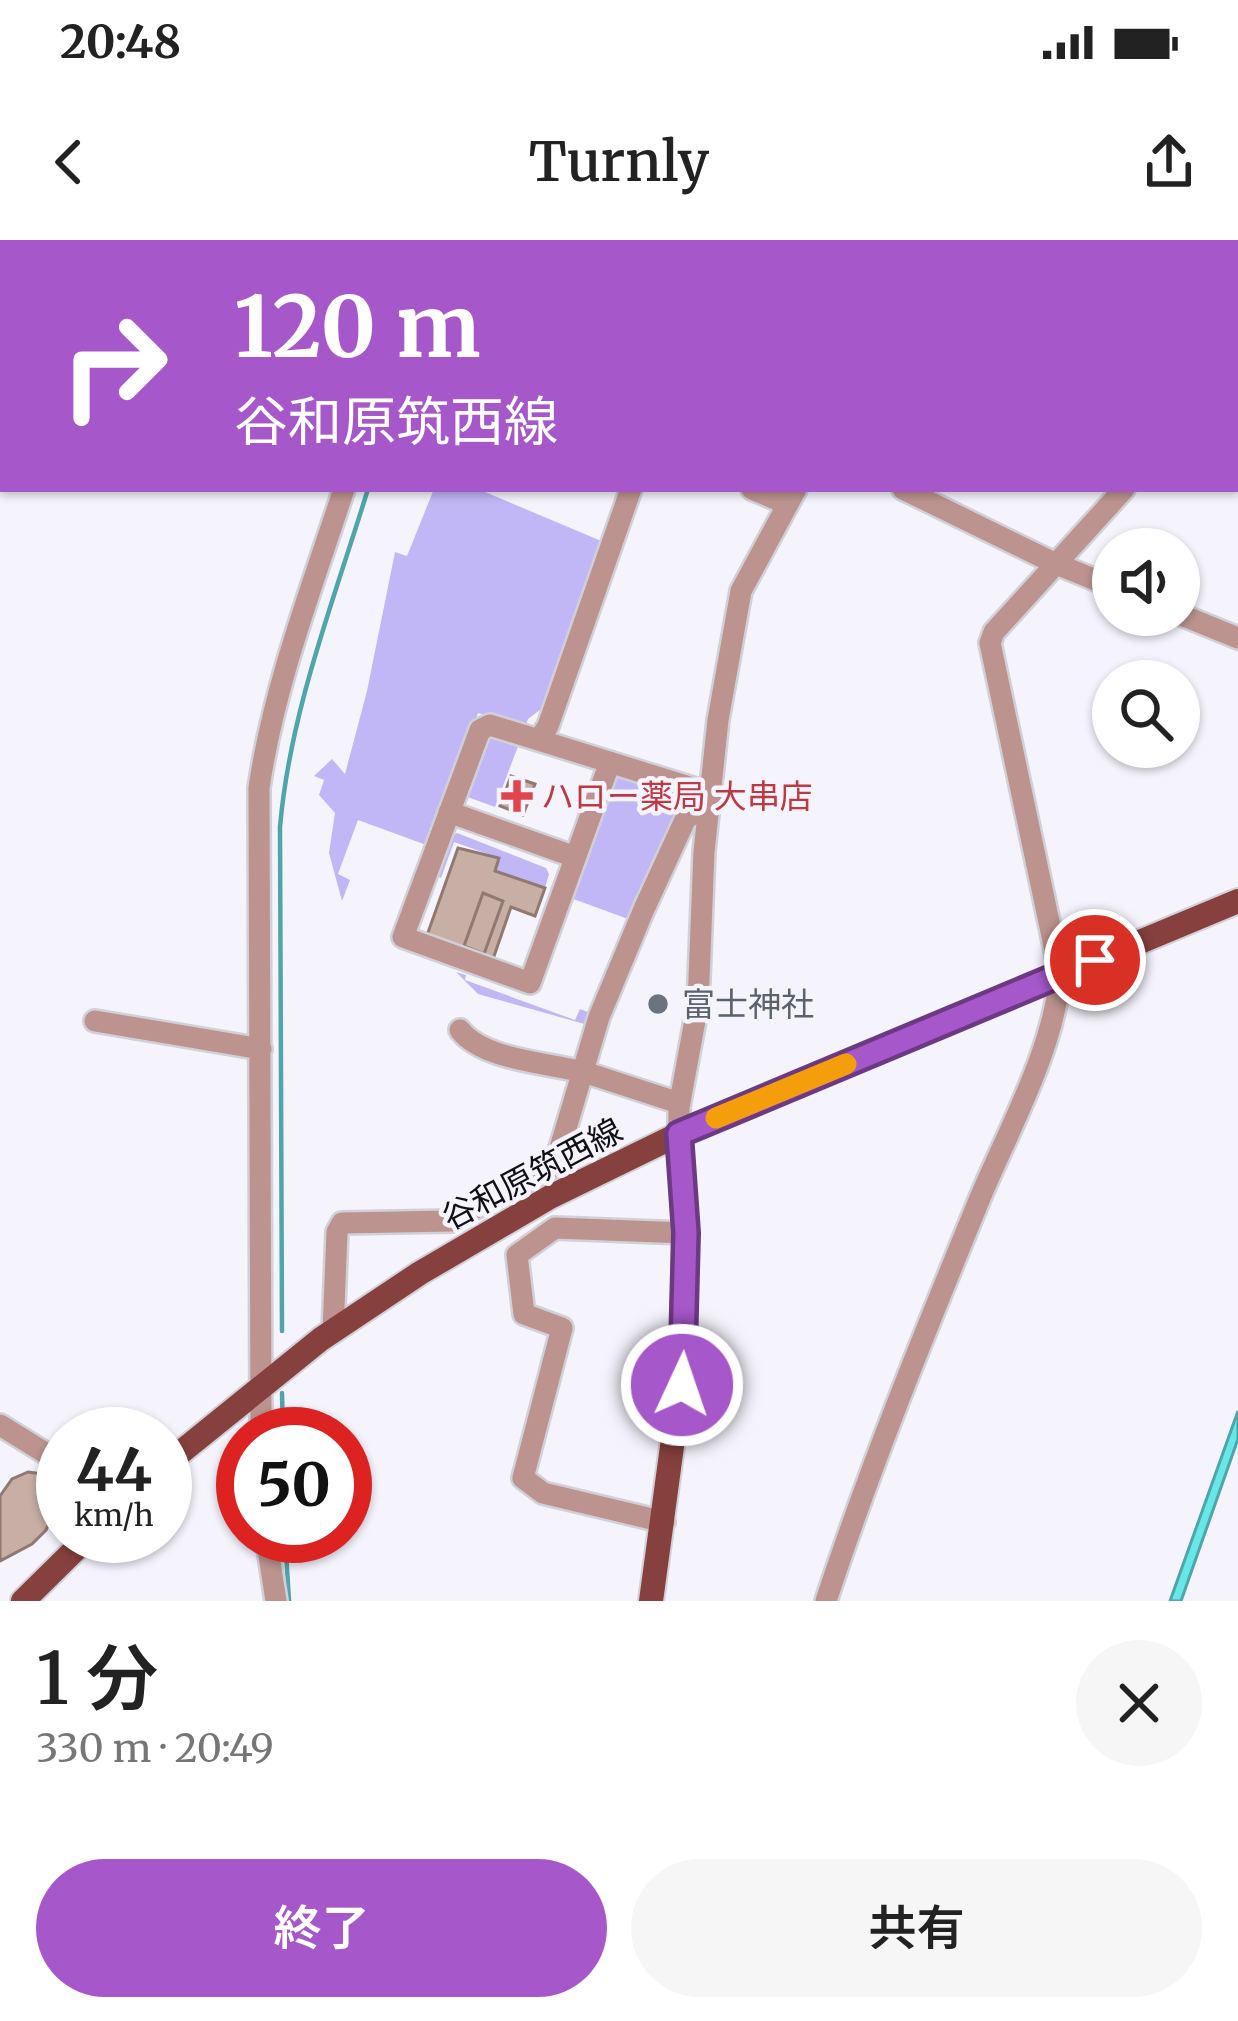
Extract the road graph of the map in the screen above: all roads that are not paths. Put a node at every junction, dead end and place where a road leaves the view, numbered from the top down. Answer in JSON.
{"nodes":[{"id":1,"x":343,"y":492,"type":"edge"},
{"id":2,"x":630,"y":492,"type":"edge"},
{"id":3,"x":909,"y":492,"type":"edge"},
{"id":4,"x":1121,"y":492,"type":"edge"},
{"id":5,"x":791,"y":496,"type":"edge"},
{"id":6,"x":1054,"y":562,"type":"junction"},
{"id":7,"x":1092,"y":577,"type":"edge"},
{"id":8,"x":1200,"y":623,"type":"edge"},
{"id":9,"x":1238,"y":638,"type":"edge"},
{"id":10,"x":538,"y":740,"type":"junction"},
{"id":11,"x":610,"y":762,"type":"junction"},
{"id":12,"x":711,"y":796,"type":"junction"},
{"id":13,"x":449,"y":812,"type":"junction"},
{"id":14,"x":575,"y":857,"type":"junction"},
{"id":15,"x":1238,"y":901,"type":"edge"},
{"id":16,"x":1060,"y":974,"type":"junction"},
{"id":17,"x":95,"y":1021,"type":"dead end"},
{"id":18,"x":460,"y":1030,"type":"dead end"},
{"id":19,"x":261,"y":1048,"type":"junction"},
{"id":20,"x":581,"y":1072,"type":"junction"},
{"id":21,"x":679,"y":1103,"type":"junction"},
{"id":22,"x":679,"y":1134,"type":"junction"},
{"id":23,"x":686,"y":1233,"type":"junction"},
{"id":24,"x":333,"y":1331,"type":"junction"},
{"id":25,"x":260,"y":1385,"type":"junction"},
{"id":26,"x":260,"y":1407,"type":"edge"},
{"id":27,"x":0,"y":1425,"type":"edge"},
{"id":28,"x":192,"y":1442,"type":"edge"},
{"id":29,"x":36,"y":1448,"type":"edge"},
{"id":30,"x":664,"y":1522,"type":"junction"},
{"id":31,"x":62,"y":1563,"type":"edge"},
{"id":32,"x":270,"y":1563,"type":"edge"},
{"id":33,"x":23,"y":1601,"type":"edge"},
{"id":34,"x":276,"y":1601,"type":"edge"},
{"id":35,"x":652,"y":1601,"type":"edge"},
{"id":36,"x":826,"y":1601,"type":"edge"}],
"edges":[{"from":1,"to":19,"type":"street"},
{"from":2,"to":10,"type":"street"},
{"from":3,"to":6,"type":"street"},
{"from":4,"to":6,"type":"street"},
{"from":5,"to":12,"type":"street"},
{"from":6,"to":7,"type":"street"},
{"from":6,"to":16,"type":"street"},
{"from":8,"to":9,"type":"street"},
{"from":10,"to":11,"type":"street"},
{"from":10,"to":13,"type":"street"},
{"from":11,"to":12,"type":"street"},
{"from":11,"to":14,"type":"street"},
{"from":12,"to":20,"type":"street"},
{"from":12,"to":21,"type":"street"},
{"from":13,"to":14,"type":"street"},
{"from":13,"to":14,"type":"street"},
{"from":15,"to":16,"type":"main road","name":"谷和原筑西線"},
{"from":16,"to":22,"type":"main road","name":"谷和原筑西線"},
{"from":16,"to":36,"type":"street"},
{"from":17,"to":19,"type":"street"},
{"from":18,"to":20,"type":"street"},
{"from":19,"to":25,"type":"street"},
{"from":20,"to":21,"type":"street"},
{"from":20,"to":24,"type":"street"},
{"from":21,"to":22,"type":"street"},
{"from":22,"to":23,"type":"main road"},
{"from":22,"to":24,"type":"main road","name":"谷和原筑西線"},
{"from":23,"to":30,"type":"main road"},
{"from":23,"to":30,"type":"street"},
{"from":24,"to":25,"type":"main road","name":"谷和原筑西線"},
{"from":25,"to":26,"type":"street"},
{"from":25,"to":28,"type":"main road","name":"谷和原筑西線"},
{"from":27,"to":29,"type":"street"},
{"from":30,"to":35,"type":"main road"},
{"from":31,"to":33,"type":"main road"},
{"from":32,"to":34,"type":"street"}]}
